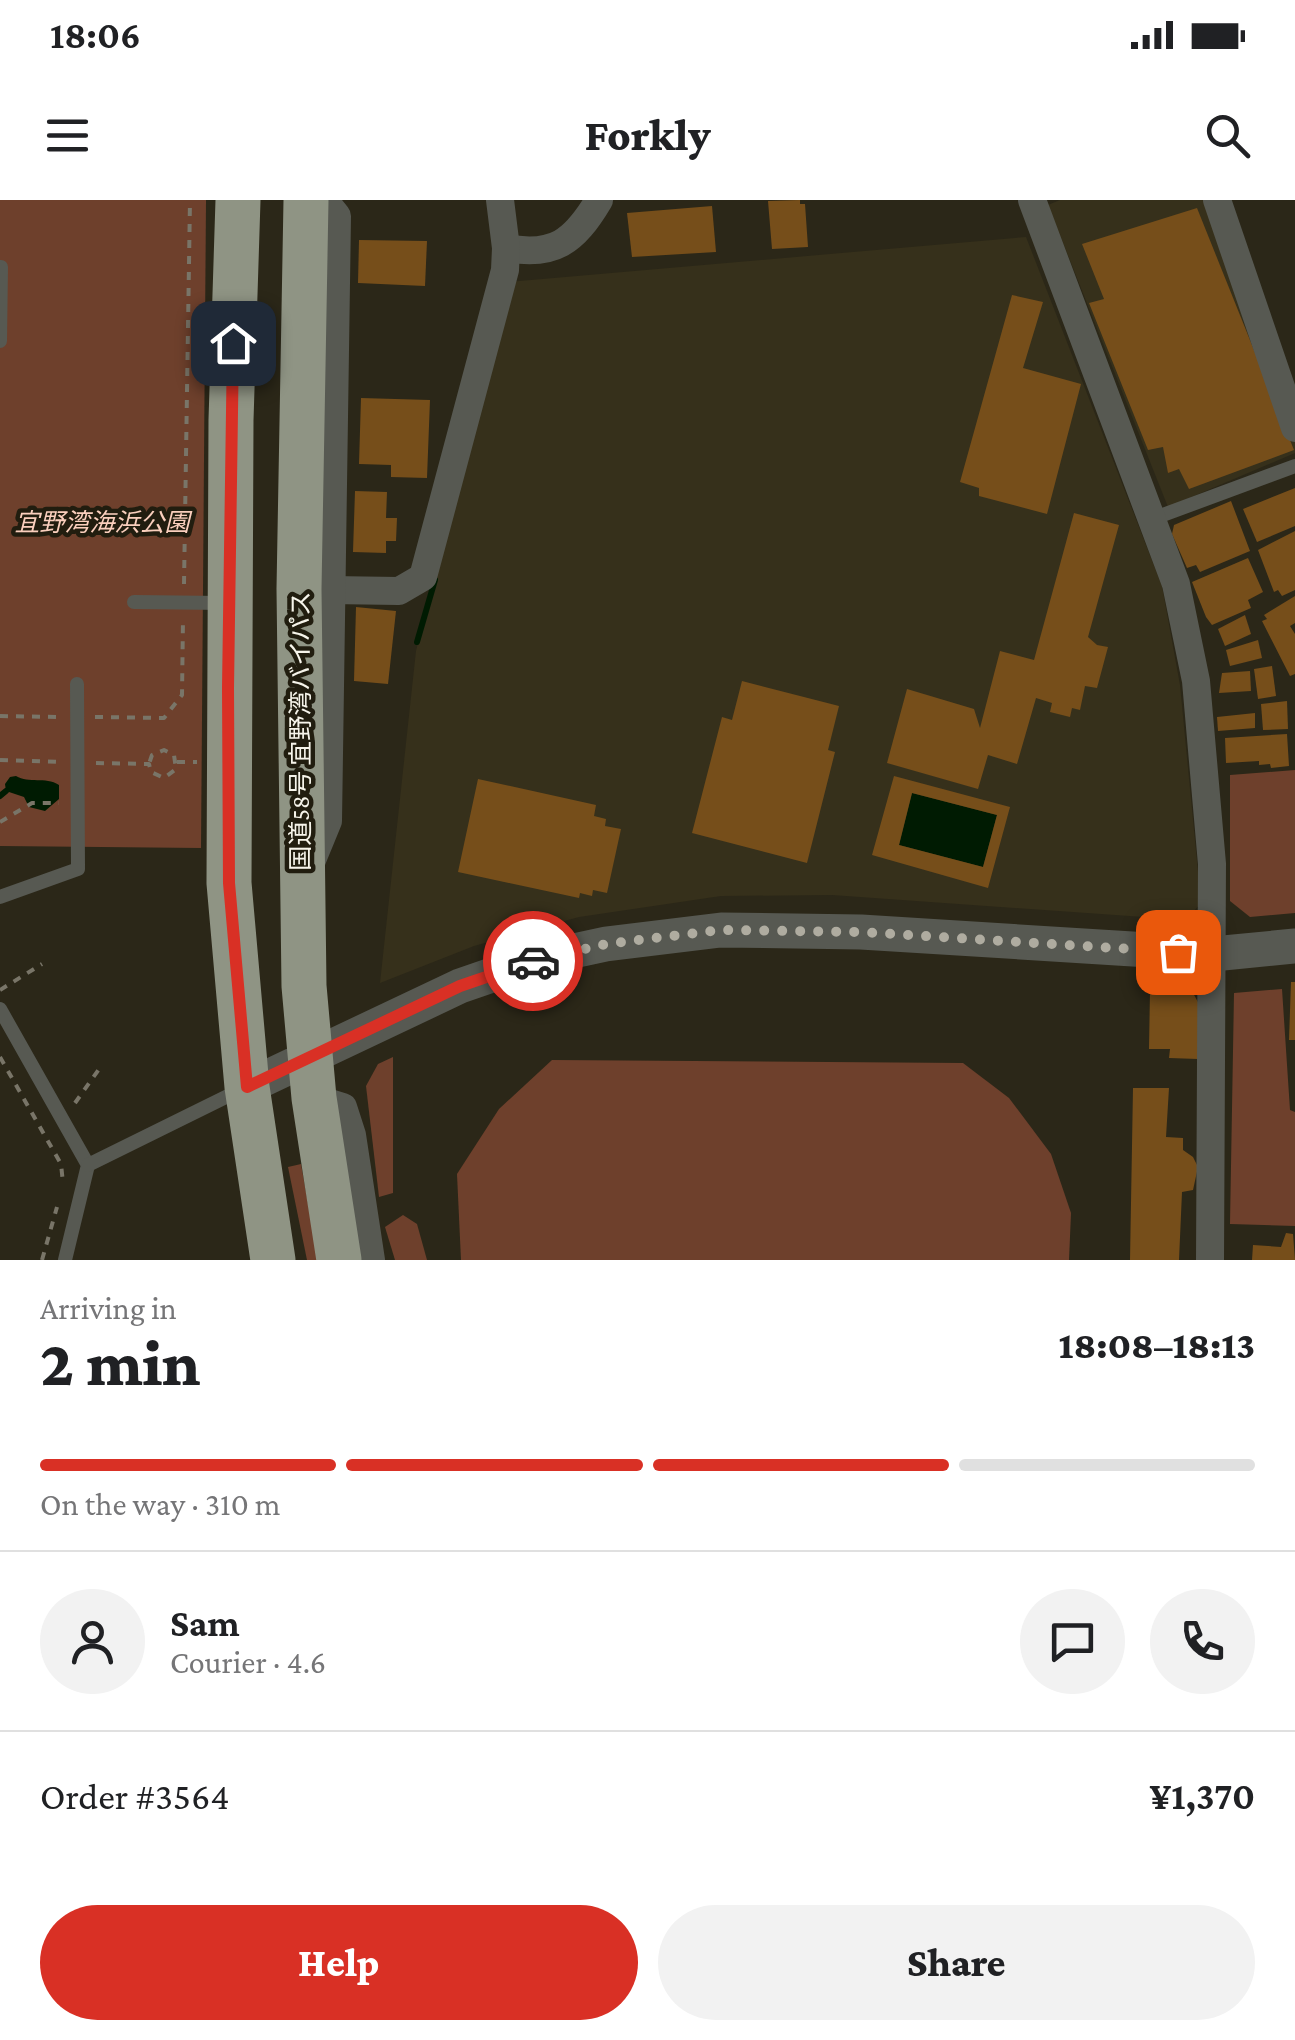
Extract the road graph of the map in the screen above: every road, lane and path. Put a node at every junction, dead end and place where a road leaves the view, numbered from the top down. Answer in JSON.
{"nodes":[{"id":1,"x":190,"y":200,"type":"edge"},
{"id":2,"x":238,"y":200,"type":"edge"},
{"id":3,"x":306,"y":200,"type":"edge"},
{"id":4,"x":324,"y":200,"type":"edge"},
{"id":5,"x":500,"y":200,"type":"edge"},
{"id":6,"x":599,"y":200,"type":"edge"},
{"id":7,"x":1032,"y":200,"type":"edge"},
{"id":8,"x":1216,"y":200,"type":"edge"},
{"id":9,"x":506,"y":248,"type":"junction"},
{"id":10,"x":1,"y":267,"type":"edge"},
{"id":11,"x":0,"y":340,"type":"edge"},
{"id":12,"x":1295,"y":428,"type":"edge"},
{"id":13,"x":1295,"y":466,"type":"edge"},
{"id":14,"x":1152,"y":519,"type":"junction"},
{"id":15,"x":330,"y":590,"type":"junction"},
{"id":16,"x":134,"y":602,"type":"dead end"},
{"id":17,"x":183,"y":602,"type":"junction"},
{"id":18,"x":229,"y":602,"type":"junction"},
{"id":19,"x":78,"y":684,"type":"dead end"},
{"id":20,"x":0,"y":716,"type":"edge"},
{"id":21,"x":77,"y":717,"type":"junction"},
{"id":22,"x":177,"y":762,"type":"junction"},
{"id":23,"x":207,"y":762,"type":"dead end"},
{"id":24,"x":139,"y":764,"type":"dead end"},
{"id":25,"x":149,"y":764,"type":"junction"},
{"id":26,"x":68,"y":805,"type":"dead end"},
{"id":27,"x":0,"y":822,"type":"edge"},
{"id":28,"x":301,"y":886,"type":"junction"},
{"id":29,"x":0,"y":897,"type":"edge"},
{"id":30,"x":1295,"y":946,"type":"edge"},
{"id":31,"x":1212,"y":954,"type":"junction"},
{"id":32,"x":42,"y":964,"type":"dead end"},
{"id":33,"x":0,"y":990,"type":"edge"},
{"id":34,"x":0,"y":1009,"type":"edge"},
{"id":35,"x":0,"y":1057,"type":"edge"},
{"id":36,"x":102,"y":1066,"type":"dead end"},
{"id":37,"x":311,"y":1077,"type":"junction"},
{"id":38,"x":247,"y":1087,"type":"junction"},
{"id":39,"x":59,"y":1112,"type":"junction"},
{"id":40,"x":41,"y":1124,"type":"junction"},
{"id":41,"x":88,"y":1165,"type":"junction"},
{"id":42,"x":63,"y":1184,"type":"dead end"},
{"id":43,"x":58,"y":1203,"type":"dead end"},
{"id":44,"x":42,"y":1260,"type":"edge"},
{"id":45,"x":65,"y":1260,"type":"edge"},
{"id":46,"x":273,"y":1260,"type":"edge"},
{"id":47,"x":339,"y":1260,"type":"edge"},
{"id":48,"x":371,"y":1260,"type":"edge"},
{"id":49,"x":1210,"y":1260,"type":"edge"}],
"edges":[{"from":1,"to":17,"type":"path"},
{"from":2,"to":18,"type":"highway"},
{"from":3,"to":28,"type":"highway","name":"国道58号 宜野湾バイパス"},
{"from":4,"to":15,"type":"street"},
{"from":5,"to":9,"type":"street"},
{"from":6,"to":9,"type":"street"},
{"from":7,"to":14,"type":"street"},
{"from":8,"to":12,"type":"street"},
{"from":9,"to":15,"type":"street"},
{"from":10,"to":11,"type":"lane"},
{"from":13,"to":14,"type":"lane"},
{"from":14,"to":31,"type":"street"},
{"from":15,"to":28,"type":"street"},
{"from":16,"to":17,"type":"lane"},
{"from":17,"to":18,"type":"lane"},
{"from":17,"to":21,"type":"path"},
{"from":18,"to":38,"type":"highway"},
{"from":19,"to":21,"type":"lane"},
{"from":20,"to":21,"type":"path"},
{"from":21,"to":29,"type":"lane"},
{"from":22,"to":23,"type":"path"},
{"from":22,"to":25,"type":"path"},
{"from":22,"to":25,"type":"path"},
{"from":24,"to":25,"type":"path"},
{"from":26,"to":27,"type":"path"},
{"from":28,"to":37,"type":"highway","name":"国道58号 宜野湾バイパス"},
{"from":30,"to":31,"type":"street"},
{"from":31,"to":37,"type":"street"},
{"from":31,"to":49,"type":"street"},
{"from":32,"to":33,"type":"path"},
{"from":34,"to":39,"type":"lane"},
{"from":35,"to":40,"type":"path"},
{"from":36,"to":39,"type":"path"},
{"from":37,"to":38,"type":"street"},
{"from":37,"to":47,"type":"highway","name":"国道58号 宜野湾バイパス"},
{"from":37,"to":48,"type":"street"},
{"from":38,"to":41,"type":"lane"},
{"from":38,"to":46,"type":"highway"},
{"from":39,"to":40,"type":"path"},
{"from":39,"to":41,"type":"lane"},
{"from":40,"to":42,"type":"path"},
{"from":41,"to":45,"type":"lane"},
{"from":43,"to":44,"type":"path"}]}
